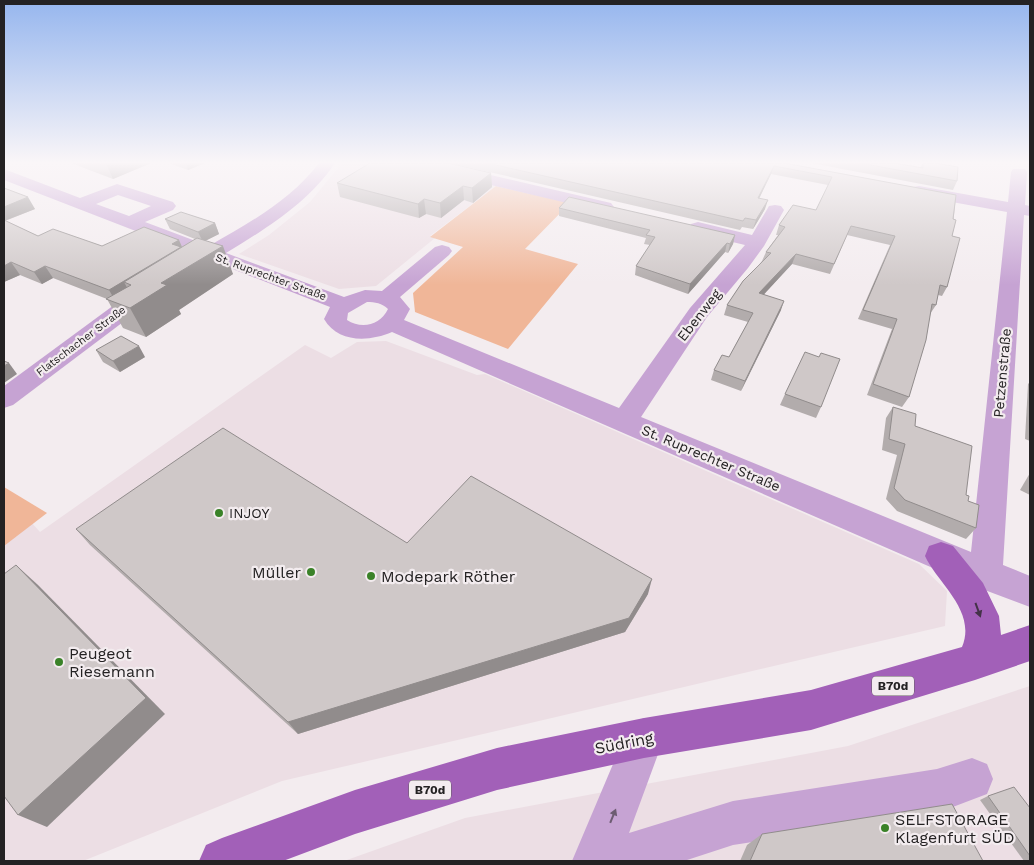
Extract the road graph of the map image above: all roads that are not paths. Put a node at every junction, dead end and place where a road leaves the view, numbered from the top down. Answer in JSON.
{"nodes":[{"id":1,"x":159,"y":203,"type":"edge"},
{"id":2,"x":289,"y":203,"type":"edge"},
{"id":3,"x":587,"y":203,"type":"edge"},
{"id":4,"x":987,"y":203,"type":"edge"},
{"id":5,"x":80,"y":204,"type":"edge"},
{"id":6,"x":775,"y":210,"type":"dead end"},
{"id":7,"x":1023,"y":210,"type":"edge"},
{"id":8,"x":620,"y":211,"type":"edge"},
{"id":9,"x":129,"y":223,"type":"junction"},
{"id":10,"x":686,"y":226,"type":"edge"},
{"id":11,"x":757,"y":242,"type":"junction"},
{"id":12,"x":442,"y":250,"type":"dead end"},
{"id":13,"x":211,"y":255,"type":"junction"},
{"id":14,"x":343,"y":304,"type":"junction"},
{"id":15,"x":389,"y":310,"type":"junction"},
{"id":16,"x":4,"y":399,"type":"edge"},
{"id":17,"x":624,"y":421,"type":"junction"},
{"id":18,"x":941,"y":556,"type":"junction"},
{"id":19,"x":986,"y":575,"type":"junction"},
{"id":20,"x":1030,"y":592,"type":"edge"},
{"id":21,"x":1030,"y":643,"type":"edge"},
{"id":22,"x":975,"y":662,"type":"junction"},
{"id":23,"x":644,"y":738,"type":"junction"},
{"id":24,"x":972,"y":779,"type":"dead end"},
{"id":25,"x":222,"y":861,"type":"edge"},
{"id":26,"x":595,"y":861,"type":"edge"},
{"id":27,"x":614,"y":861,"type":"edge"}],
"edges":[{"from":1,"to":9,"type":"street"},
{"from":2,"to":13,"type":"street","name":"Flatschacher Straße"},
{"from":3,"to":8,"type":"street"},
{"from":4,"to":7,"type":"street"},
{"from":5,"to":9,"type":"street","name":"St. Ruprechter Straße"},
{"from":6,"to":11,"type":"street","name":"Ebenweg"},
{"from":7,"to":19,"type":"street","name":"Petzenstraße"},
{"from":9,"to":13,"type":"street","name":"St. Ruprechter Straße"},
{"from":10,"to":11,"type":"street"},
{"from":11,"to":17,"type":"street","name":"Ebenweg"},
{"from":12,"to":15,"type":"street"},
{"from":13,"to":14,"type":"street","name":"St. Ruprechter Straße"},
{"from":13,"to":16,"type":"street","name":"Flatschacher Straße"},
{"from":14,"to":15,"type":"street"},
{"from":14,"to":15,"type":"street"},
{"from":15,"to":17,"type":"street","name":"St. Ruprechter Straße"},
{"from":17,"to":18,"type":"street","name":"St. Ruprechter Straße"},
{"from":18,"to":19,"type":"street","name":"St. Ruprechter Straße"},
{"from":18,"to":22,"type":"main road","one_way":true},
{"from":19,"to":20,"type":"street","name":"St. Ruprechter Straße"},
{"from":21,"to":22,"type":"main road","name":"Südring","number":"B70d"},
{"from":22,"to":23,"type":"main road","name":"Südring","number":"B70d"},
{"from":23,"to":25,"type":"main road","name":"Südring","number":"B70d"},
{"from":26,"to":23,"type":"street","one_way":true},
{"from":24,"to":27,"type":"street"}]}
